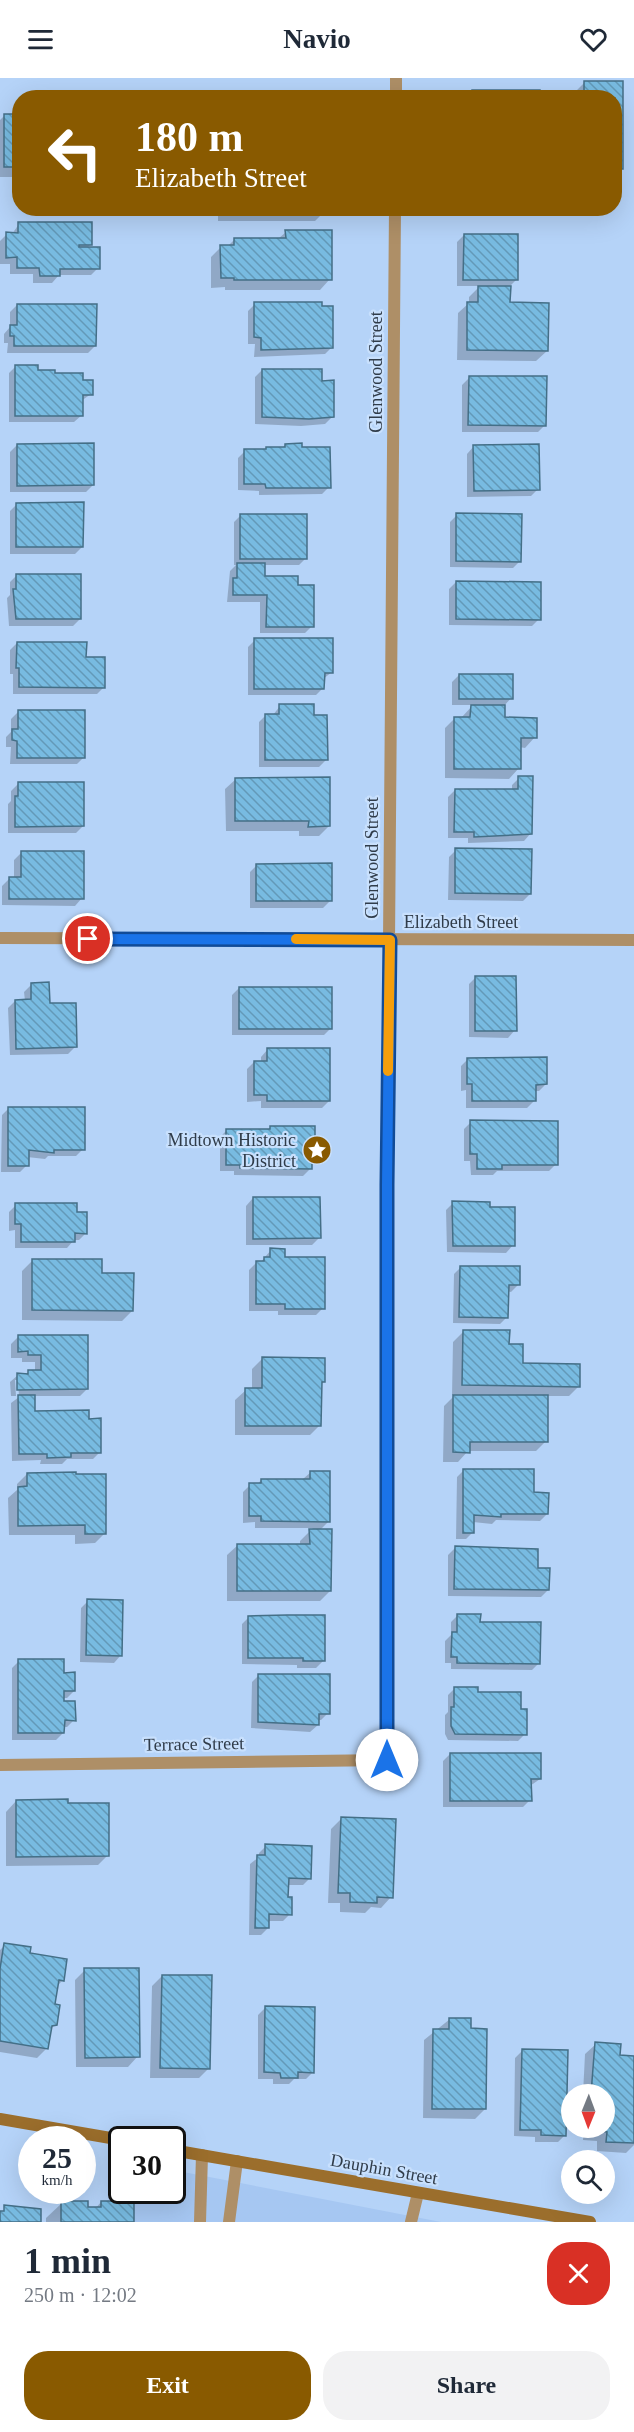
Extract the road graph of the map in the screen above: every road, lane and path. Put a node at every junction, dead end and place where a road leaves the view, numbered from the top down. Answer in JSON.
{"nodes":[{"id":1,"x":395,"y":216,"type":"edge"},
{"id":2,"x":0,"y":938,"type":"edge"},
{"id":3,"x":390,"y":940,"type":"junction"},
{"id":4,"x":634,"y":940,"type":"edge"},
{"id":5,"x":387,"y":1760,"type":"joint"},
{"id":6,"x":0,"y":1765,"type":"edge"},
{"id":7,"x":0,"y":2119,"type":"edge"},
{"id":8,"x":108,"y":2138,"type":"edge"},
{"id":9,"x":186,"y":2152,"type":"edge"},
{"id":10,"x":202,"y":2155,"type":"junction"},
{"id":11,"x":237,"y":2162,"type":"junction"},
{"id":12,"x":418,"y":2193,"type":"junction"},
{"id":13,"x":576,"y":2221,"type":"edge"},
{"id":14,"x":200,"y":2222,"type":"edge"},
{"id":15,"x":229,"y":2222,"type":"edge"},
{"id":16,"x":411,"y":2222,"type":"edge"},
{"id":17,"x":590,"y":2222,"type":"edge"}],
"edges":[{"from":1,"to":3,"type":"street","name":"Glenwood Street"},
{"from":2,"to":3,"type":"street","name":"Elizabeth Street"},
{"from":3,"to":4,"type":"street","name":"Elizabeth Street"},
{"from":3,"to":5,"type":"street","name":"Glenwood Street"},
{"from":5,"to":6,"type":"street","name":"Terrace Street"},
{"from":7,"to":8,"type":"main road"},
{"from":9,"to":10,"type":"main road","name":"Dauphin Street"},
{"from":10,"to":11,"type":"main road","name":"Dauphin Street"},
{"from":10,"to":14,"type":"street"},
{"from":11,"to":12,"type":"main road","name":"Dauphin Street"},
{"from":11,"to":15,"type":"street"},
{"from":12,"to":13,"type":"main road","name":"Dauphin Street"},
{"from":12,"to":16,"type":"street"},
{"from":13,"to":17,"type":"main road","name":"Dauphin Street"}]}
